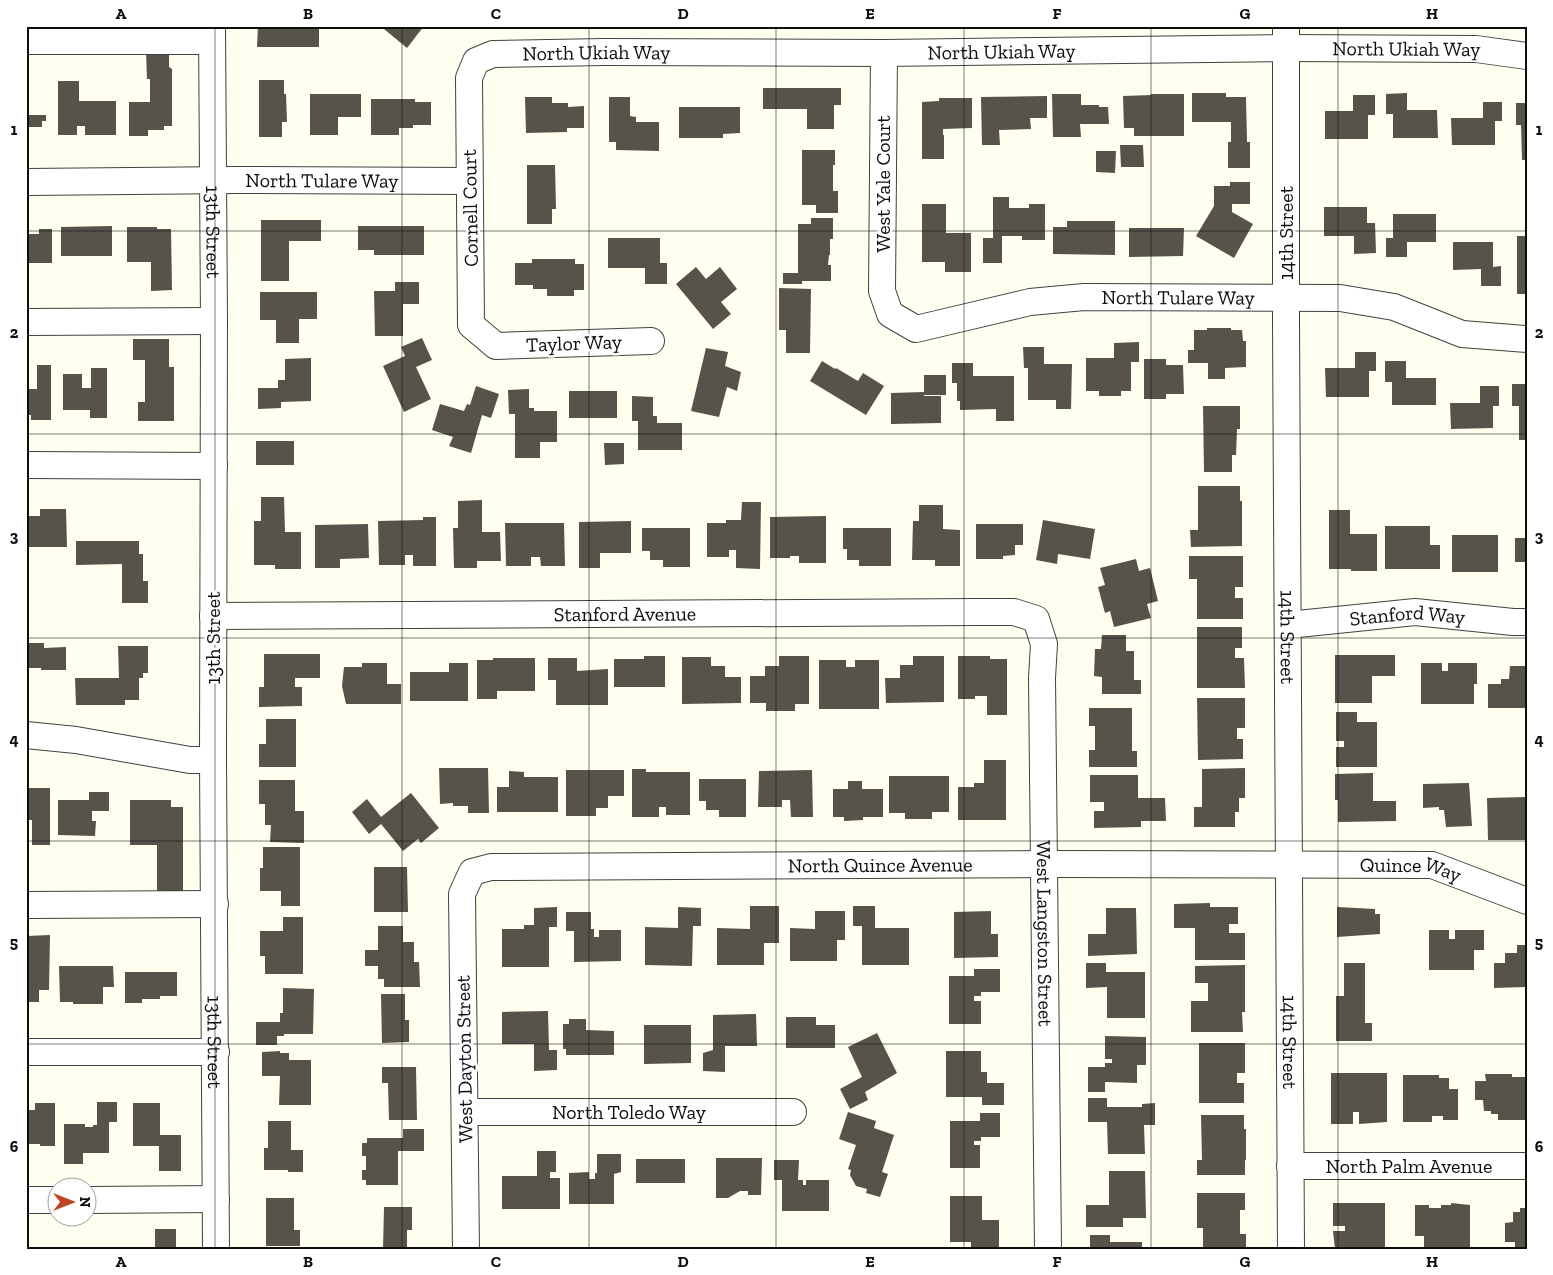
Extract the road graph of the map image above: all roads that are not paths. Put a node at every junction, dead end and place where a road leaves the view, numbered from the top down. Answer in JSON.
{"nodes":[{"id":1,"x":212,"y":34,"type":"edge"},
{"id":2,"x":1286,"y":37,"type":"edge"},
{"id":3,"x":26,"y":41,"type":"edge"},
{"id":4,"x":884,"y":53,"type":"junction"},
{"id":5,"x":1527,"y":56,"type":"edge"},
{"id":6,"x":476,"y":61,"type":"joint"},
{"id":7,"x":214,"y":180,"type":"junction"},
{"id":8,"x":469,"y":180,"type":"junction"},
{"id":9,"x":26,"y":182,"type":"edge"},
{"id":10,"x":1286,"y":298,"type":"junction"},
{"id":11,"x":890,"y":314,"type":"joint"},
{"id":12,"x":214,"y":321,"type":"junction"},
{"id":13,"x":26,"y":322,"type":"edge"},
{"id":14,"x":1527,"y":339,"type":"edge"},
{"id":15,"x":651,"y":341,"type":"dead end"},
{"id":16,"x":496,"y":346,"type":"joint"},
{"id":17,"x":26,"y":465,"type":"edge"},
{"id":18,"x":214,"y":466,"type":"junction"},
{"id":19,"x":213,"y":616,"type":"junction"},
{"id":20,"x":1036,"y":619,"type":"joint"},
{"id":21,"x":1527,"y":622,"type":"edge"},
{"id":22,"x":1288,"y":625,"type":"junction"},
{"id":23,"x":26,"y":735,"type":"edge"},
{"id":24,"x":213,"y":760,"type":"junction"},
{"id":25,"x":1045,"y":864,"type":"junction"},
{"id":26,"x":1288,"y":864,"type":"junction"},
{"id":27,"x":472,"y":872,"type":"joint"},
{"id":28,"x":1527,"y":901,"type":"edge"},
{"id":29,"x":215,"y":904,"type":"junction"},
{"id":30,"x":26,"y":905,"type":"edge"},
{"id":31,"x":26,"y":1052,"type":"edge"},
{"id":32,"x":216,"y":1052,"type":"junction"},
{"id":33,"x":465,"y":1112,"type":"junction"},
{"id":34,"x":794,"y":1112,"type":"dead end"},
{"id":35,"x":1290,"y":1166,"type":"junction"},
{"id":36,"x":1527,"y":1166,"type":"edge"},
{"id":37,"x":216,"y":1199,"type":"junction"},
{"id":38,"x":26,"y":1200,"type":"edge"},
{"id":39,"x":48,"y":1200,"type":"edge"},
{"id":40,"x":98,"y":1200,"type":"edge"},
{"id":41,"x":216,"y":1249,"type":"edge"},
{"id":42,"x":466,"y":1249,"type":"edge"},
{"id":43,"x":1048,"y":1249,"type":"edge"},
{"id":44,"x":1291,"y":1249,"type":"edge"}],
"edges":[{"from":1,"to":3,"type":"street"},
{"from":1,"to":7,"type":"street","name":"13th Street"},
{"from":2,"to":4,"type":"street","name":"North Ukiah Way"},
{"from":2,"to":5,"type":"street","name":"North Ukiah Way"},
{"from":2,"to":10,"type":"street","name":"14th Street"},
{"from":4,"to":6,"type":"street","name":"North Ukiah Way"},
{"from":4,"to":11,"type":"street","name":"West Yale Court"},
{"from":6,"to":8,"type":"street","name":"Cornell Court"},
{"from":7,"to":8,"type":"street","name":"North Tulare Way"},
{"from":7,"to":9,"type":"street","name":"North Tulare Way"},
{"from":7,"to":12,"type":"street","name":"13th Street"},
{"from":8,"to":16,"type":"street","name":"Cornell Court"},
{"from":10,"to":11,"type":"street","name":"North Tulare Way"},
{"from":10,"to":14,"type":"street","name":"North Tulare Way"},
{"from":10,"to":22,"type":"street","name":"14th Street"},
{"from":12,"to":13,"type":"street"},
{"from":12,"to":18,"type":"street","name":"13th Street"},
{"from":15,"to":16,"type":"street","name":"Taylor Way"},
{"from":17,"to":18,"type":"street"},
{"from":18,"to":19,"type":"street","name":"13th Street"},
{"from":19,"to":20,"type":"street","name":"Stanford Avenue"},
{"from":19,"to":24,"type":"street","name":"13th Street"},
{"from":20,"to":25,"type":"street","name":"West Langston Street"},
{"from":21,"to":22,"type":"street","name":"Stanford Way"},
{"from":22,"to":26,"type":"street","name":"14th Street"},
{"from":23,"to":24,"type":"street"},
{"from":24,"to":29,"type":"street","name":"13th Street"},
{"from":25,"to":26,"type":"street","name":"North Quince Avenue"},
{"from":25,"to":27,"type":"street","name":"North Quince Avenue"},
{"from":25,"to":43,"type":"street","name":"West Langston Street"},
{"from":26,"to":28,"type":"street","name":"Quince Way"},
{"from":26,"to":35,"type":"street","name":"14th Street"},
{"from":27,"to":33,"type":"street","name":"West Dayton Street"},
{"from":29,"to":30,"type":"street"},
{"from":29,"to":32,"type":"street","name":"13th Street"},
{"from":31,"to":32,"type":"street"},
{"from":32,"to":37,"type":"street","name":"13th Street"},
{"from":33,"to":34,"type":"street","name":"North Toledo Way"},
{"from":33,"to":42,"type":"street","name":"West Dayton Street"},
{"from":35,"to":36,"type":"street","name":"North Palm Avenue"},
{"from":35,"to":44,"type":"street","name":"14th Street"},
{"from":37,"to":40,"type":"street"},
{"from":37,"to":41,"type":"street","name":"13th Street"},
{"from":38,"to":39,"type":"street"}]}
